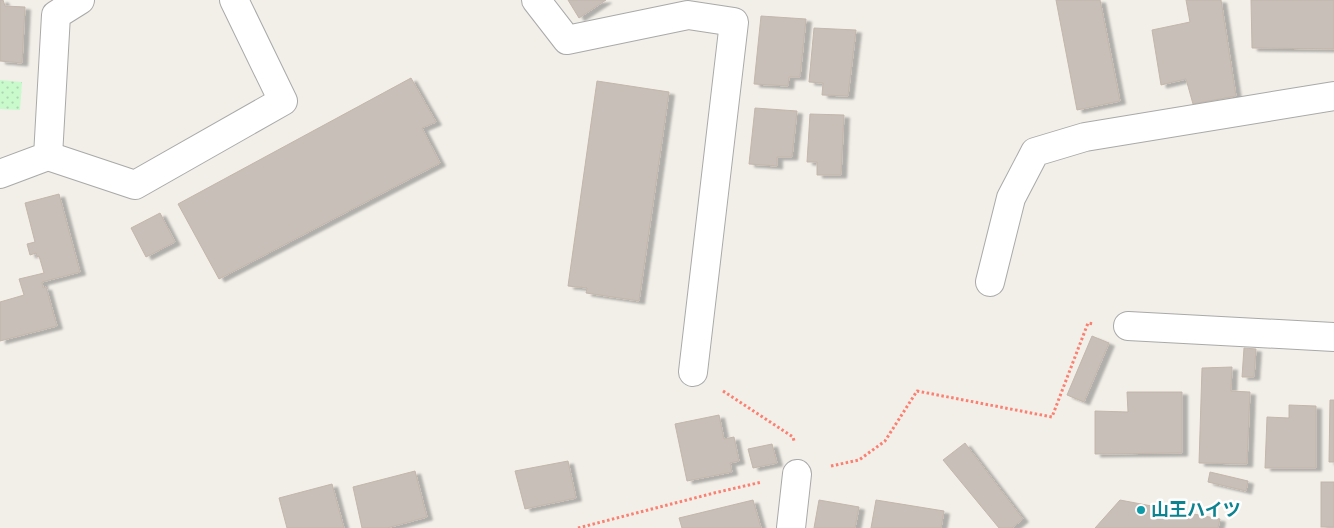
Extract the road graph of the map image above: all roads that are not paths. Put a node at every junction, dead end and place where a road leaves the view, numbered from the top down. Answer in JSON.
{"nodes":[{"id":1,"x":80,"y":0,"type":"edge"},
{"id":2,"x":234,"y":0,"type":"edge"},
{"id":3,"x":536,"y":0,"type":"edge"},
{"id":4,"x":1334,"y":96,"type":"edge"},
{"id":5,"x":48,"y":156,"type":"junction"},
{"id":6,"x":0,"y":174,"type":"edge"},
{"id":7,"x":990,"y":282,"type":"dead end"},
{"id":8,"x":1128,"y":326,"type":"road end"},
{"id":9,"x":1334,"y":337,"type":"edge"},
{"id":10,"x":693,"y":372,"type":"road end"},
{"id":11,"x":796,"y":474,"type":"road end"},
{"id":12,"x":791,"y":528,"type":"edge"}],
"edges":[{"from":1,"to":5,"type":"street"},
{"from":2,"to":5,"type":"street"},
{"from":3,"to":10,"type":"street"},
{"from":4,"to":7,"type":"street"},
{"from":5,"to":6,"type":"street"},
{"from":8,"to":9,"type":"street"},
{"from":11,"to":12,"type":"street"}]}
